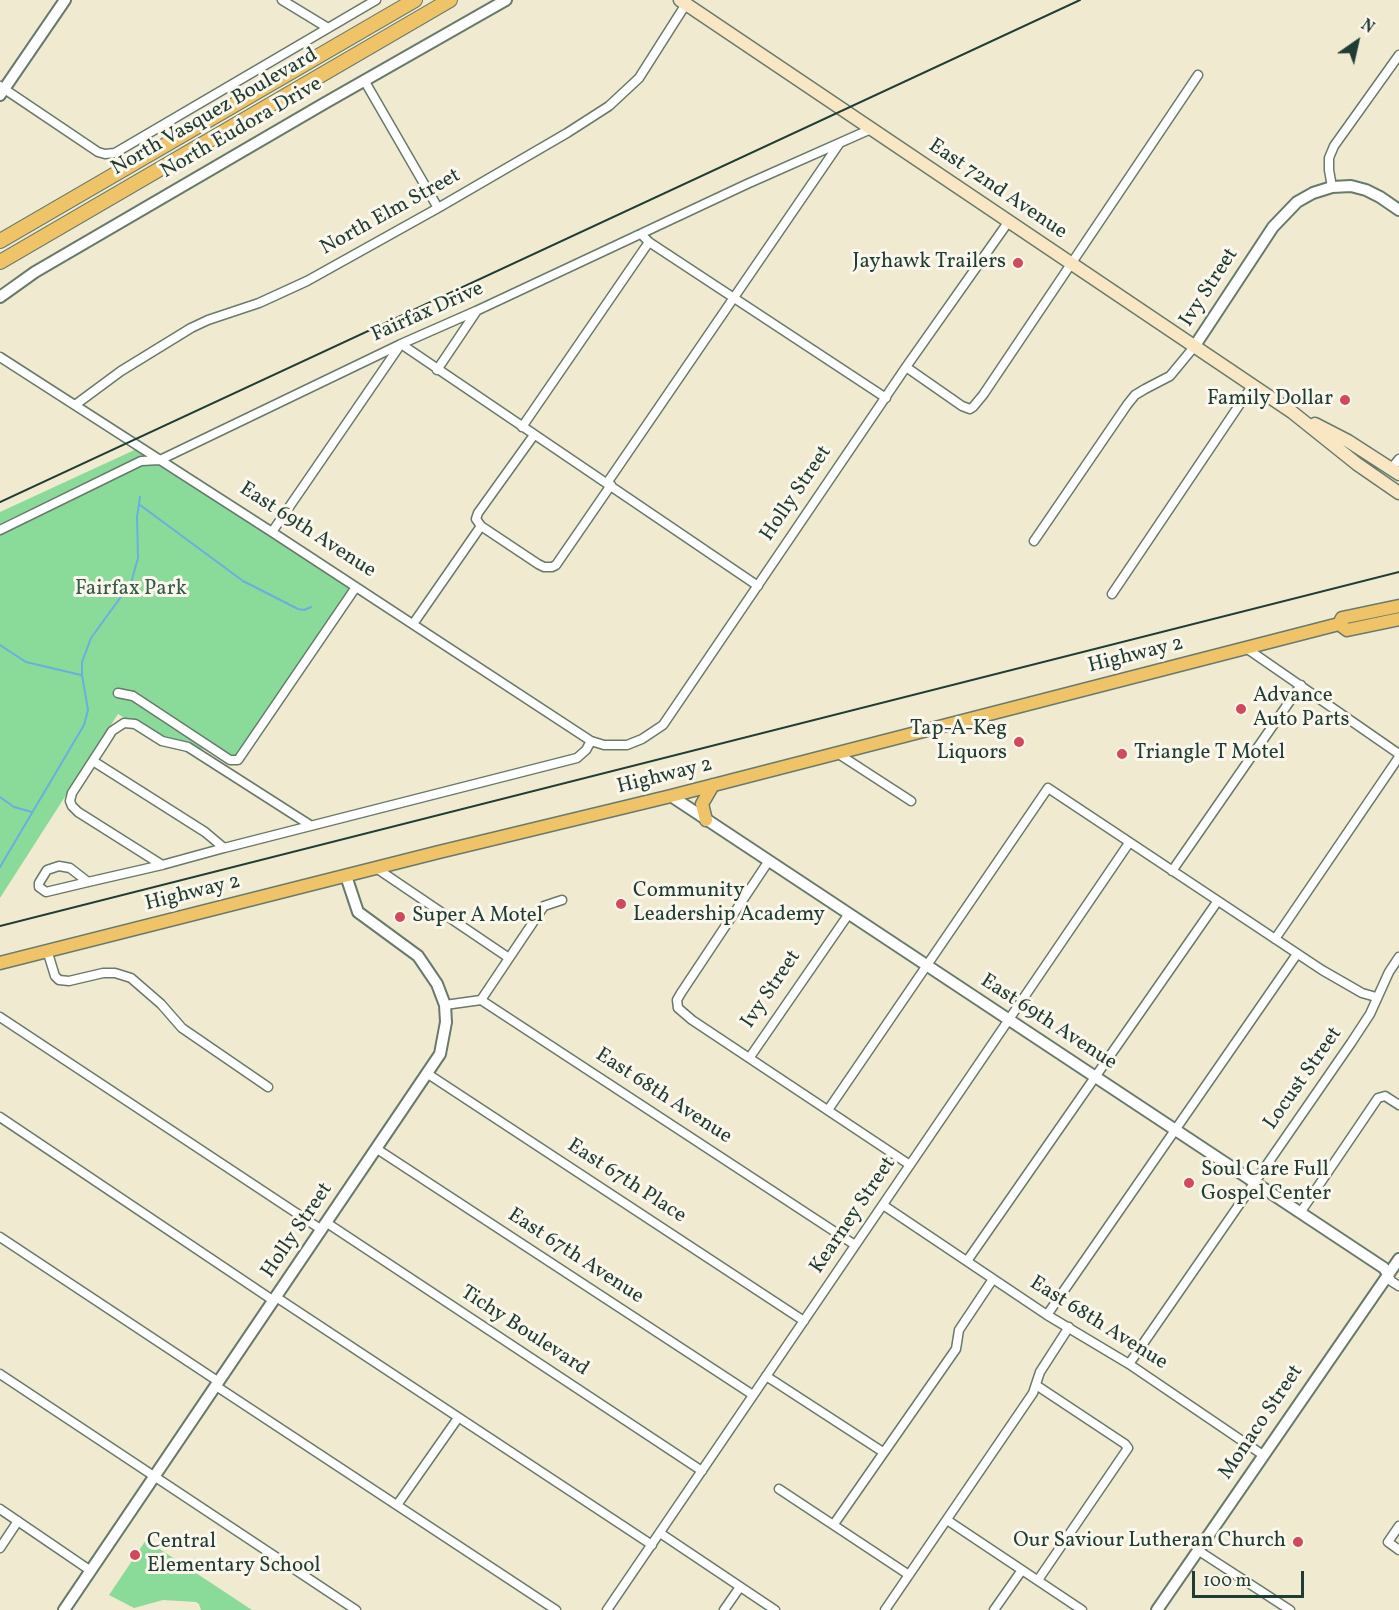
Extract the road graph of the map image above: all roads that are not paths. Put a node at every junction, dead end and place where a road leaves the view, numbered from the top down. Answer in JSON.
{"nodes":[{"id":1,"x":65,"y":0,"type":"edge"},
{"id":2,"x":282,"y":0,"type":"edge"},
{"id":3,"x":376,"y":0,"type":"edge"},
{"id":4,"x":415,"y":0,"type":"edge"},
{"id":5,"x":450,"y":0,"type":"edge"},
{"id":6,"x":506,"y":0,"type":"edge"},
{"id":7,"x":683,"y":2,"type":"edge"},
{"id":8,"x":328,"y":28,"type":"junction"},
{"id":9,"x":1399,"y":55,"type":"edge"},
{"id":10,"x":1198,"y":75,"type":"dead end"},
{"id":11,"x":364,"y":80,"type":"junction"},
{"id":12,"x":1,"y":90,"type":"edge"},
{"id":13,"x":871,"y":129,"type":"junction"},
{"id":14,"x":840,"y":143,"type":"junction"},
{"id":15,"x":1332,"y":187,"type":"junction"},
{"id":16,"x":438,"y":208,"type":"junction"},
{"id":17,"x":1399,"y":210,"type":"edge"},
{"id":18,"x":1009,"y":221,"type":"junction"},
{"id":19,"x":641,"y":234,"type":"junction"},
{"id":20,"x":0,"y":241,"type":"edge"},
{"id":21,"x":649,"y":242,"type":"junction"},
{"id":22,"x":0,"y":261,"type":"edge"},
{"id":23,"x":1072,"y":264,"type":"junction"},
{"id":24,"x":0,"y":297,"type":"edge"},
{"id":25,"x":734,"y":298,"type":"junction"},
{"id":26,"x":476,"y":312,"type":"junction"},
{"id":27,"x":401,"y":344,"type":"junction"},
{"id":28,"x":1194,"y":347,"type":"junction"},
{"id":29,"x":0,"y":357,"type":"edge"},
{"id":30,"x":906,"y":367,"type":"junction"},
{"id":31,"x":437,"y":370,"type":"junction"},
{"id":32,"x":1252,"y":386,"type":"junction"},
{"id":33,"x":886,"y":398,"type":"junction"},
{"id":34,"x":75,"y":405,"type":"junction"},
{"id":35,"x":1292,"y":412,"type":"junction"},
{"id":36,"x":522,"y":427,"type":"junction"},
{"id":37,"x":534,"y":435,"type":"junction"},
{"id":38,"x":160,"y":459,"type":"junction"},
{"id":39,"x":1399,"y":459,"type":"edge"},
{"id":40,"x":1395,"y":472,"type":"edge"},
{"id":41,"x":609,"y":484,"type":"junction"},
{"id":42,"x":1399,"y":493,"type":"edge"},
{"id":43,"x":481,"y":526,"type":"junction"},
{"id":44,"x":0,"y":530,"type":"edge"},
{"id":45,"x":272,"y":532,"type":"junction"},
{"id":46,"x":1034,"y":541,"type":"dead end"},
{"id":47,"x":758,"y":586,"type":"junction"},
{"id":48,"x":356,"y":587,"type":"junction"},
{"id":49,"x":1112,"y":594,"type":"dead end"},
{"id":50,"x":1393,"y":607,"type":"edge"},
{"id":51,"x":1399,"y":618,"type":"edge"},
{"id":52,"x":413,"y":624,"type":"junction"},
{"id":53,"x":1339,"y":624,"type":"junction"},
{"id":54,"x":1246,"y":648,"type":"junction"},
{"id":55,"x":1301,"y":685,"type":"junction"},
{"id":56,"x":118,"y":693,"type":"dead end"},
{"id":57,"x":591,"y":741,"type":"junction"},
{"id":58,"x":837,"y":753,"type":"junction"},
{"id":59,"x":1399,"y":756,"type":"edge"},
{"id":60,"x":93,"y":761,"type":"junction"},
{"id":61,"x":713,"y":785,"type":"junction"},
{"id":62,"x":671,"y":796,"type":"junction"},
{"id":63,"x":911,"y":801,"type":"dead end"},
{"id":64,"x":705,"y":820,"type":"junction"},
{"id":65,"x":310,"y":825,"type":"junction"},
{"id":66,"x":1129,"y":843,"type":"junction"},
{"id":67,"x":224,"y":848,"type":"junction"},
{"id":68,"x":768,"y":862,"type":"junction"},
{"id":69,"x":162,"y":865,"type":"junction"},
{"id":70,"x":376,"y":868,"type":"junction"},
{"id":71,"x":1172,"y":871,"type":"junction"},
{"id":72,"x":346,"y":876,"type":"junction"},
{"id":73,"x":88,"y":882,"type":"junction"},
{"id":74,"x":562,"y":900,"type":"dead end"},
{"id":75,"x":1216,"y":902,"type":"junction"},
{"id":76,"x":848,"y":915,"type":"junction"},
{"id":77,"x":1275,"y":939,"type":"junction"},
{"id":78,"x":47,"y":950,"type":"junction"},
{"id":79,"x":1297,"y":954,"type":"junction"},
{"id":80,"x":1399,"y":957,"type":"edge"},
{"id":81,"x":509,"y":958,"type":"junction"},
{"id":82,"x":0,"y":963,"type":"edge"},
{"id":83,"x":925,"y":966,"type":"junction"},
{"id":84,"x":1376,"y":997,"type":"junction"},
{"id":85,"x":481,"y":1000,"type":"junction"},
{"id":86,"x":445,"y":1005,"type":"junction"},
{"id":87,"x":0,"y":1018,"type":"edge"},
{"id":88,"x":1008,"y":1020,"type":"junction"},
{"id":89,"x":750,"y":1057,"type":"junction"},
{"id":90,"x":428,"y":1074,"type":"junction"},
{"id":91,"x":1095,"y":1077,"type":"junction"},
{"id":92,"x":268,"y":1087,"type":"dead end"},
{"id":93,"x":1399,"y":1105,"type":"edge"},
{"id":94,"x":828,"y":1110,"type":"junction"},
{"id":95,"x":0,"y":1117,"type":"edge"},
{"id":96,"x":1175,"y":1131,"type":"junction"},
{"id":97,"x":377,"y":1149,"type":"junction"},
{"id":98,"x":910,"y":1165,"type":"junction"},
{"id":99,"x":1254,"y":1183,"type":"junction"},
{"id":100,"x":883,"y":1205,"type":"junction"},
{"id":101,"x":1300,"y":1213,"type":"junction"},
{"id":102,"x":325,"y":1227,"type":"junction"},
{"id":103,"x":0,"y":1237,"type":"edge"},
{"id":104,"x":855,"y":1245,"type":"junction"},
{"id":105,"x":1399,"y":1259,"type":"edge"},
{"id":106,"x":967,"y":1261,"type":"junction"},
{"id":107,"x":1388,"y":1274,"type":"junction"},
{"id":108,"x":993,"y":1279,"type":"junction"},
{"id":109,"x":1399,"y":1286,"type":"edge"},
{"id":110,"x":275,"y":1299,"type":"junction"},
{"id":111,"x":1047,"y":1315,"type":"junction"},
{"id":112,"x":804,"y":1321,"type":"junction"},
{"id":113,"x":1069,"y":1327,"type":"junction"},
{"id":114,"x":1129,"y":1364,"type":"junction"},
{"id":115,"x":0,"y":1374,"type":"edge"},
{"id":116,"x":766,"y":1377,"type":"junction"},
{"id":117,"x":218,"y":1384,"type":"junction"},
{"id":118,"x":1036,"y":1384,"type":"junction"},
{"id":119,"x":753,"y":1395,"type":"junction"},
{"id":120,"x":458,"y":1418,"type":"junction"},
{"id":121,"x":883,"y":1452,"type":"junction"},
{"id":122,"x":1263,"y":1455,"type":"junction"},
{"id":123,"x":702,"y":1471,"type":"junction"},
{"id":124,"x":154,"y":1477,"type":"junction"},
{"id":125,"x":779,"y":1489,"type":"dead end"},
{"id":126,"x":397,"y":1505,"type":"junction"},
{"id":127,"x":0,"y":1509,"type":"edge"},
{"id":128,"x":947,"y":1520,"type":"junction"},
{"id":129,"x":18,"y":1521,"type":"junction"},
{"id":130,"x":834,"y":1524,"type":"junction"},
{"id":131,"x":1399,"y":1526,"type":"edge"},
{"id":132,"x":660,"y":1533,"type":"junction"},
{"id":133,"x":652,"y":1545,"type":"junction"},
{"id":134,"x":0,"y":1548,"type":"edge"},
{"id":135,"x":1399,"y":1550,"type":"edge"},
{"id":136,"x":1199,"y":1551,"type":"junction"},
{"id":137,"x":91,"y":1570,"type":"junction"},
{"id":138,"x":1022,"y":1570,"type":"junction"},
{"id":139,"x":909,"y":1575,"type":"junction"},
{"id":140,"x":1038,"y":1580,"type":"junction"},
{"id":141,"x":740,"y":1587,"type":"junction"},
{"id":142,"x":64,"y":1610,"type":"edge"},
{"id":143,"x":356,"y":1610,"type":"edge"},
{"id":144,"x":556,"y":1610,"type":"edge"},
{"id":145,"x":608,"y":1610,"type":"edge"},
{"id":146,"x":724,"y":1610,"type":"edge"},
{"id":147,"x":775,"y":1610,"type":"edge"},
{"id":148,"x":885,"y":1610,"type":"edge"},
{"id":149,"x":994,"y":1610,"type":"edge"},
{"id":150,"x":1082,"y":1610,"type":"edge"},
{"id":151,"x":1157,"y":1610,"type":"edge"},
{"id":152,"x":1290,"y":1610,"type":"edge"}],
"edges":[{"from":1,"to":12,"type":"street"},
{"from":2,"to":8,"type":"street"},
{"from":3,"to":8,"type":"street"},
{"from":4,"to":20,"type":"highway","name":"North Vasquez Boulevard"},
{"from":5,"to":22,"type":"highway","name":"North Vasquez Boulevard"},
{"from":6,"to":11,"type":"street","name":"North Eudora Drive"},
{"from":7,"to":13,"type":"main road","name":"East 72nd Avenue"},
{"from":7,"to":16,"type":"street","name":"North Elm Street"},
{"from":8,"to":12,"type":"street"},
{"from":9,"to":15,"type":"street"},
{"from":10,"to":23,"type":"street"},
{"from":11,"to":16,"type":"street"},
{"from":11,"to":24,"type":"street","name":"North Eudora Drive"},
{"from":13,"to":14,"type":"street","name":"Fairfax Drive"},
{"from":13,"to":18,"type":"main road","name":"East 72nd Avenue"},
{"from":14,"to":19,"type":"street","name":"Fairfax Drive"},
{"from":14,"to":25,"type":"street"},
{"from":15,"to":17,"type":"street"},
{"from":15,"to":28,"type":"street","name":"Ivy Street"},
{"from":16,"to":34,"type":"street","name":"North Elm Street"},
{"from":18,"to":23,"type":"main road","name":"East 72nd Avenue"},
{"from":18,"to":30,"type":"street","name":"Holly Street"},
{"from":19,"to":21,"type":"street"},
{"from":19,"to":26,"type":"street","name":"Fairfax Drive"},
{"from":21,"to":25,"type":"street"},
{"from":21,"to":36,"type":"street"},
{"from":23,"to":28,"type":"main road","name":"East 72nd Avenue"},
{"from":23,"to":30,"type":"street"},
{"from":25,"to":33,"type":"street"},
{"from":25,"to":41,"type":"street"},
{"from":26,"to":27,"type":"street","name":"Fairfax Drive"},
{"from":26,"to":31,"type":"street"},
{"from":27,"to":31,"type":"street"},
{"from":27,"to":38,"type":"street","name":"Fairfax Drive"},
{"from":27,"to":45,"type":"street"},
{"from":28,"to":32,"type":"main road","name":"East 72nd Avenue"},
{"from":28,"to":46,"type":"street","name":"Ivy Street"},
{"from":29,"to":34,"type":"street","name":"East 69th Avenue"},
{"from":30,"to":33,"type":"street","name":"Holly Street"},
{"from":31,"to":36,"type":"street"},
{"from":32,"to":35,"type":"main road","name":"East 72nd Avenue"},
{"from":32,"to":49,"type":"street"},
{"from":33,"to":47,"type":"street","name":"Holly Street"},
{"from":34,"to":38,"type":"street","name":"East 69th Avenue"},
{"from":35,"to":40,"type":"main road","name":"East 72nd Avenue"},
{"from":35,"to":42,"type":"main road","name":"East 72nd Avenue"},
{"from":36,"to":37,"type":"street"},
{"from":37,"to":41,"type":"street"},
{"from":37,"to":43,"type":"street"},
{"from":38,"to":44,"type":"street","name":"Fairfax Drive"},
{"from":38,"to":45,"type":"street","name":"East 69th Avenue"},
{"from":39,"to":40,"type":"street"},
{"from":41,"to":43,"type":"street"},
{"from":41,"to":47,"type":"street"},
{"from":43,"to":52,"type":"street"},
{"from":45,"to":48,"type":"street","name":"East 69th Avenue"},
{"from":47,"to":57,"type":"street","name":"Holly Street"},
{"from":48,"to":52,"type":"street","name":"East 69th Avenue"},
{"from":48,"to":56,"type":"street"},
{"from":50,"to":51,"type":"street"},
{"from":50,"to":53,"type":"main road","name":"Highway 2"},
{"from":51,"to":53,"type":"main road","name":"Highway 2"},
{"from":52,"to":57,"type":"street","name":"East 69th Avenue"},
{"from":53,"to":54,"type":"main road","name":"Highway 2"},
{"from":54,"to":55,"type":"street"},
{"from":54,"to":58,"type":"main road","name":"Highway 2"},
{"from":55,"to":59,"type":"street"},
{"from":55,"to":71,"type":"street"},
{"from":57,"to":65,"type":"street"},
{"from":58,"to":61,"type":"main road","name":"Highway 2"},
{"from":58,"to":63,"type":"street"},
{"from":59,"to":77,"type":"street"},
{"from":60,"to":65,"type":"street"},
{"from":60,"to":67,"type":"street"},
{"from":60,"to":69,"type":"street"},
{"from":61,"to":62,"type":"main road","name":"Highway 2"},
{"from":61,"to":64,"type":"main road"},
{"from":62,"to":64,"type":"street","name":"East 69th Avenue"},
{"from":62,"to":70,"type":"main road","name":"Highway 2"},
{"from":64,"to":68,"type":"street","name":"East 69th Avenue"},
{"from":65,"to":67,"type":"street"},
{"from":66,"to":71,"type":"street"},
{"from":66,"to":83,"type":"street"},
{"from":66,"to":88,"type":"street","name":"Kearney Street"},
{"from":67,"to":69,"type":"street"},
{"from":68,"to":76,"type":"street","name":"East 69th Avenue"},
{"from":68,"to":89,"type":"street"},
{"from":69,"to":73,"type":"street"},
{"from":70,"to":72,"type":"main road","name":"Highway 2"},
{"from":70,"to":81,"type":"street"},
{"from":71,"to":75,"type":"street"},
{"from":72,"to":78,"type":"main road","name":"Highway 2"},
{"from":72,"to":86,"type":"street","name":"Holly Street"},
{"from":73,"to":73,"type":"street"},
{"from":74,"to":81,"type":"street"},
{"from":75,"to":77,"type":"street"},
{"from":75,"to":91,"type":"street"},
{"from":76,"to":83,"type":"street","name":"East 69th Avenue"},
{"from":76,"to":89,"type":"street","name":"Ivy Street"},
{"from":77,"to":79,"type":"street"},
{"from":78,"to":82,"type":"main road","name":"Highway 2"},
{"from":78,"to":92,"type":"street"},
{"from":79,"to":84,"type":"street"},
{"from":79,"to":96,"type":"street"},
{"from":80,"to":84,"type":"street","name":"Locust Street"},
{"from":81,"to":85,"type":"street"},
{"from":83,"to":88,"type":"street","name":"East 69th Avenue"},
{"from":83,"to":94,"type":"street"},
{"from":84,"to":99,"type":"street","name":"Locust Street"},
{"from":85,"to":86,"type":"street"},
{"from":85,"to":104,"type":"street","name":"East 68th Avenue"},
{"from":86,"to":90,"type":"street","name":"Holly Street"},
{"from":87,"to":102,"type":"street"},
{"from":88,"to":91,"type":"street","name":"East 69th Avenue"},
{"from":88,"to":98,"type":"street","name":"Kearney Street"},
{"from":89,"to":94,"type":"street"},
{"from":90,"to":97,"type":"street","name":"Holly Street"},
{"from":90,"to":112,"type":"street","name":"East 67th Place"},
{"from":91,"to":96,"type":"street","name":"East 69th Avenue"},
{"from":91,"to":106,"type":"street"},
{"from":93,"to":101,"type":"street"},
{"from":94,"to":98,"type":"street"},
{"from":95,"to":110,"type":"street"},
{"from":96,"to":99,"type":"street","name":"East 69th Avenue"},
{"from":96,"to":111,"type":"street"},
{"from":97,"to":102,"type":"street","name":"Holly Street"},
{"from":97,"to":119,"type":"street","name":"East 67th Avenue"},
{"from":98,"to":100,"type":"street","name":"Kearney Street"},
{"from":99,"to":101,"type":"street","name":"East 69th Avenue"},
{"from":99,"to":114,"type":"street","name":"Locust Street"},
{"from":100,"to":104,"type":"street","name":"Kearney Street"},
{"from":100,"to":106,"type":"street","name":"East 68th Avenue"},
{"from":101,"to":107,"type":"street","name":"East 69th Avenue"},
{"from":102,"to":110,"type":"street","name":"Holly Street"},
{"from":102,"to":123,"type":"street","name":"Tichy Boulevard"},
{"from":103,"to":117,"type":"street"},
{"from":104,"to":112,"type":"street","name":"Kearney Street"},
{"from":105,"to":107,"type":"street","name":"Monaco Street"},
{"from":106,"to":108,"type":"street","name":"East 68th Avenue"},
{"from":107,"to":109,"type":"street","name":"East 69th Avenue"},
{"from":107,"to":122,"type":"street","name":"Monaco Street"},
{"from":108,"to":111,"type":"street","name":"East 68th Avenue"},
{"from":108,"to":121,"type":"street"},
{"from":110,"to":117,"type":"street","name":"Holly Street"},
{"from":110,"to":120,"type":"street"},
{"from":111,"to":113,"type":"street","name":"East 68th Avenue"},
{"from":112,"to":116,"type":"street","name":"Kearney Street"},
{"from":113,"to":114,"type":"street","name":"East 68th Avenue"},
{"from":113,"to":118,"type":"street"},
{"from":114,"to":122,"type":"street","name":"East 68th Avenue"},
{"from":115,"to":124,"type":"street"},
{"from":116,"to":119,"type":"street","name":"Kearney Street"},
{"from":116,"to":121,"type":"street"},
{"from":117,"to":124,"type":"street","name":"Holly Street"},
{"from":117,"to":126,"type":"street"},
{"from":118,"to":128,"type":"street"},
{"from":118,"to":140,"type":"street"},
{"from":119,"to":123,"type":"street","name":"Kearney Street"},
{"from":120,"to":126,"type":"street"},
{"from":120,"to":133,"type":"street"},
{"from":121,"to":130,"type":"street"},
{"from":122,"to":136,"type":"street","name":"Monaco Street"},
{"from":123,"to":132,"type":"street","name":"Kearney Street"},
{"from":124,"to":137,"type":"street","name":"Holly Street"},
{"from":124,"to":143,"type":"street"},
{"from":125,"to":130,"type":"street"},
{"from":126,"to":144,"type":"street"},
{"from":127,"to":129,"type":"street"},
{"from":128,"to":138,"type":"street"},
{"from":128,"to":139,"type":"street"},
{"from":129,"to":134,"type":"street"},
{"from":129,"to":137,"type":"street"},
{"from":130,"to":139,"type":"street"},
{"from":131,"to":135,"type":"street"},
{"from":132,"to":133,"type":"street","name":"Kearney Street"},
{"from":132,"to":141,"type":"street"},
{"from":133,"to":145,"type":"street","name":"Kearney Street"},
{"from":136,"to":151,"type":"street","name":"Monaco Street"},
{"from":136,"to":152,"type":"street"},
{"from":137,"to":142,"type":"street","name":"Holly Street"},
{"from":138,"to":140,"type":"street"},
{"from":138,"to":149,"type":"street"},
{"from":139,"to":148,"type":"street"},
{"from":140,"to":150,"type":"street"},
{"from":141,"to":146,"type":"street"},
{"from":141,"to":147,"type":"street"}]}
